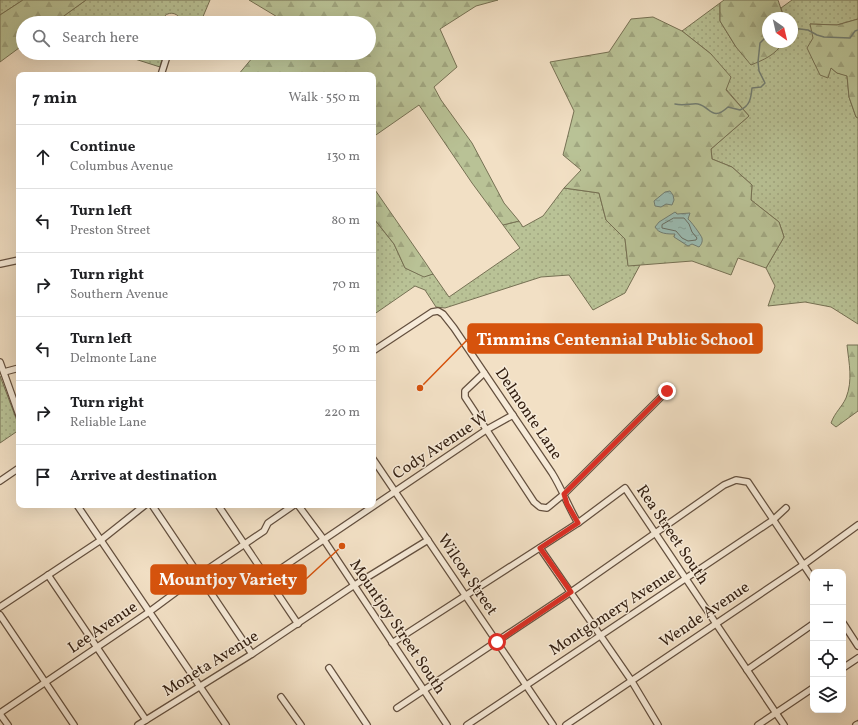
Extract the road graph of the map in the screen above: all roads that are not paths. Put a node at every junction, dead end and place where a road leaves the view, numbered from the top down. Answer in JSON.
{"nodes":[{"id":1,"x":166,"y":60,"type":"edge"},
{"id":2,"x":162,"y":72,"type":"edge"},
{"id":3,"x":16,"y":261,"type":"edge"},
{"id":4,"x":0,"y":264,"type":"edge"},
{"id":5,"x":376,"y":349,"type":"edge"},
{"id":6,"x":0,"y":362,"type":"edge"},
{"id":7,"x":16,"y":369,"type":"edge"},
{"id":8,"x":4,"y":372,"type":"junction"},
{"id":9,"x":484,"y":373,"type":"junction"},
{"id":10,"x":667,"y":391,"type":"dead end"},
{"id":11,"x":16,"y":406,"type":"edge"},
{"id":12,"x":513,"y":414,"type":"junction"},
{"id":13,"x":486,"y":430,"type":"junction"},
{"id":14,"x":376,"y":463,"type":"edge"},
{"id":15,"x":16,"y":470,"type":"edge"},
{"id":16,"x":0,"y":481,"type":"edge"},
{"id":17,"x":395,"y":491,"type":"junction"},
{"id":18,"x":564,"y":494,"type":"junction"},
{"id":19,"x":376,"y":504,"type":"edge"},
{"id":20,"x":79,"y":508,"type":"edge"},
{"id":21,"x":141,"y":508,"type":"edge"},
{"id":22,"x":154,"y":508,"type":"edge"},
{"id":23,"x":220,"y":508,"type":"edge"},
{"id":24,"x":290,"y":508,"type":"edge"},
{"id":25,"x":300,"y":508,"type":"edge"},
{"id":26,"x":370,"y":508,"type":"edge"},
{"id":27,"x":786,"y":508,"type":"dead end"},
{"id":28,"x":772,"y":520,"type":"junction"},
{"id":29,"x":578,"y":523,"type":"junction"},
{"id":30,"x":858,"y":525,"type":"edge"},
{"id":31,"x":655,"y":533,"type":"junction"},
{"id":32,"x":102,"y":540,"type":"junction"},
{"id":33,"x":324,"y":540,"type":"junction"},
{"id":34,"x":428,"y":540,"type":"junction"},
{"id":35,"x":245,"y":545,"type":"junction"},
{"id":36,"x":540,"y":548,"type":"junction"},
{"id":37,"x":803,"y":565,"type":"junction"},
{"id":38,"x":48,"y":575,"type":"junction"},
{"id":39,"x":199,"y":575,"type":"junction"},
{"id":40,"x":810,"y":575,"type":"edge"},
{"id":41,"x":267,"y":578,"type":"junction"},
{"id":42,"x":687,"y":579,"type":"junction"},
{"id":43,"x":353,"y":586,"type":"junction"},
{"id":44,"x":571,"y":592,"type":"junction"},
{"id":45,"x":465,"y":595,"type":"junction"},
{"id":46,"x":0,"y":607,"type":"edge"},
{"id":47,"x":149,"y":612,"type":"junction"},
{"id":48,"x":0,"y":615,"type":"edge"},
{"id":49,"x":716,"y":623,"type":"junction"},
{"id":50,"x":298,"y":624,"type":"junction"},
{"id":51,"x":810,"y":626,"type":"edge"},
{"id":52,"x":846,"y":628,"type":"edge"},
{"id":53,"x":601,"y":636,"type":"junction"},
{"id":54,"x":497,"y":642,"type":"junction"},
{"id":55,"x":392,"y":643,"type":"junction"},
{"id":56,"x":858,"y":646,"type":"edge"},
{"id":57,"x":96,"y":648,"type":"junction"},
{"id":58,"x":252,"y":654,"type":"junction"},
{"id":59,"x":858,"y":658,"type":"edge"},
{"id":60,"x":846,"y":666,"type":"edge"},
{"id":61,"x":329,"y":668,"type":"dead end"},
{"id":62,"x":747,"y":670,"type":"junction"},
{"id":63,"x":631,"y":680,"type":"junction"},
{"id":64,"x":45,"y":682,"type":"junction"},
{"id":65,"x":526,"y":685,"type":"junction"},
{"id":66,"x":200,"y":687,"type":"junction"},
{"id":67,"x":424,"y":690,"type":"junction"},
{"id":68,"x":810,"y":690,"type":"edge"},
{"id":69,"x":281,"y":696,"type":"dead end"},
{"id":70,"x":396,"y":708,"type":"dead end"},
{"id":71,"x":0,"y":713,"type":"edge"},
{"id":72,"x":775,"y":713,"type":"junction"},
{"id":73,"x":146,"y":720,"type":"junction"},
{"id":74,"x":8,"y":725,"type":"edge"},
{"id":75,"x":74,"y":725,"type":"edge"},
{"id":76,"x":138,"y":725,"type":"edge"},
{"id":77,"x":226,"y":725,"type":"edge"},
{"id":78,"x":301,"y":725,"type":"edge"},
{"id":79,"x":368,"y":725,"type":"edge"},
{"id":80,"x":447,"y":725,"type":"edge"},
{"id":81,"x":467,"y":725,"type":"edge"},
{"id":82,"x":553,"y":725,"type":"edge"},
{"id":83,"x":566,"y":725,"type":"edge"},
{"id":84,"x":658,"y":725,"type":"edge"},
{"id":85,"x":758,"y":725,"type":"edge"},
{"id":86,"x":784,"y":725,"type":"edge"}],
"edges":[{"from":1,"to":2,"type":"street"},
{"from":3,"to":4,"type":"street"},
{"from":5,"to":9,"type":"street","name":"Delmonte Lane"},
{"from":6,"to":8,"type":"street"},
{"from":7,"to":8,"type":"street"},
{"from":8,"to":11,"type":"street"},
{"from":9,"to":12,"type":"street","name":"Delmonte Lane"},
{"from":9,"to":13,"type":"street"},
{"from":10,"to":18,"type":"street"},
{"from":12,"to":13,"type":"street","name":"Cody Avenue W"},
{"from":12,"to":18,"type":"street","name":"Delmonte Lane"},
{"from":13,"to":17,"type":"street","name":"Cody Avenue W"},
{"from":13,"to":18,"type":"street"},
{"from":14,"to":17,"type":"street","name":"Wilcox Street"},
{"from":15,"to":16,"type":"street"},
{"from":17,"to":19,"type":"street","name":"Cody Avenue W"},
{"from":17,"to":34,"type":"street","name":"Wilcox Street"},
{"from":18,"to":29,"type":"street","name":"Delmonte Lane"},
{"from":20,"to":32,"type":"street"},
{"from":21,"to":32,"type":"street"},
{"from":22,"to":39,"type":"street"},
{"from":23,"to":35,"type":"street"},
{"from":24,"to":35,"type":"street","name":"Lee Avenue"},
{"from":25,"to":33,"type":"street","name":"Mountjoy Street South"},
{"from":26,"to":33,"type":"street","name":"Cody Avenue W"},
{"from":27,"to":28,"type":"street","name":"Montgomery Avenue"},
{"from":28,"to":31,"type":"street"},
{"from":28,"to":37,"type":"street"},
{"from":28,"to":42,"type":"street","name":"Montgomery Avenue"},
{"from":29,"to":31,"type":"street","name":"Rea Street South"},
{"from":29,"to":36,"type":"street"},
{"from":30,"to":37,"type":"street","name":"Wende Avenue"},
{"from":31,"to":42,"type":"street","name":"Rea Street South"},
{"from":31,"to":44,"type":"street"},
{"from":32,"to":38,"type":"street"},
{"from":32,"to":47,"type":"street"},
{"from":33,"to":41,"type":"street","name":"Cody Avenue W"},
{"from":33,"to":43,"type":"street","name":"Mountjoy Street South"},
{"from":34,"to":43,"type":"street","name":"Moneta Avenue"},
{"from":34,"to":45,"type":"street","name":"Wilcox Street"},
{"from":35,"to":39,"type":"street","name":"Lee Avenue"},
{"from":35,"to":41,"type":"street"},
{"from":36,"to":44,"type":"street"},
{"from":36,"to":45,"type":"street"},
{"from":37,"to":40,"type":"street"},
{"from":37,"to":49,"type":"street","name":"Wende Avenue"},
{"from":38,"to":46,"type":"street"},
{"from":38,"to":57,"type":"street"},
{"from":39,"to":47,"type":"street","name":"Lee Avenue"},
{"from":39,"to":58,"type":"street"},
{"from":41,"to":50,"type":"street"},
{"from":42,"to":49,"type":"street","name":"Rea Street South"},
{"from":42,"to":53,"type":"street","name":"Montgomery Avenue"},
{"from":43,"to":50,"type":"street","name":"Moneta Avenue"},
{"from":43,"to":55,"type":"street","name":"Mountjoy Street South"},
{"from":44,"to":53,"type":"street"},
{"from":44,"to":54,"type":"street"},
{"from":45,"to":54,"type":"street","name":"Wilcox Street"},
{"from":45,"to":55,"type":"street"},
{"from":47,"to":57,"type":"street","name":"Lee Avenue"},
{"from":47,"to":66,"type":"street"},
{"from":48,"to":64,"type":"street"},
{"from":49,"to":62,"type":"street","name":"Rea Street South"},
{"from":49,"to":63,"type":"street","name":"Wende Avenue"},
{"from":50,"to":58,"type":"street","name":"Moneta Avenue"},
{"from":51,"to":62,"type":"street"},
{"from":52,"to":56,"type":"street"},
{"from":53,"to":63,"type":"street"},
{"from":53,"to":65,"type":"street","name":"Montgomery Avenue"},
{"from":54,"to":65,"type":"street","name":"Wilcox Street"},
{"from":54,"to":67,"type":"street"},
{"from":55,"to":67,"type":"street","name":"Mountjoy Street South"},
{"from":57,"to":64,"type":"street","name":"Lee Avenue"},
{"from":57,"to":73,"type":"street"},
{"from":58,"to":66,"type":"street","name":"Moneta Avenue"},
{"from":59,"to":60,"type":"street"},
{"from":61,"to":79,"type":"street"},
{"from":62,"to":72,"type":"street","name":"Rea Street South"},
{"from":63,"to":83,"type":"street","name":"Wende Avenue"},
{"from":63,"to":84,"type":"street"},
{"from":64,"to":71,"type":"street","name":"Lee Avenue"},
{"from":64,"to":75,"type":"street"},
{"from":65,"to":81,"type":"street","name":"Montgomery Avenue"},
{"from":65,"to":82,"type":"street","name":"Wilcox Street"},
{"from":66,"to":73,"type":"street","name":"Moneta Avenue"},
{"from":66,"to":77,"type":"street"},
{"from":67,"to":70,"type":"street"},
{"from":67,"to":80,"type":"street","name":"Mountjoy Street South"},
{"from":68,"to":72,"type":"street"},
{"from":69,"to":78,"type":"street"},
{"from":71,"to":74,"type":"street"},
{"from":72,"to":85,"type":"street"},
{"from":72,"to":86,"type":"street","name":"Rea Street South"},
{"from":73,"to":76,"type":"street","name":"Moneta Avenue"}]}
